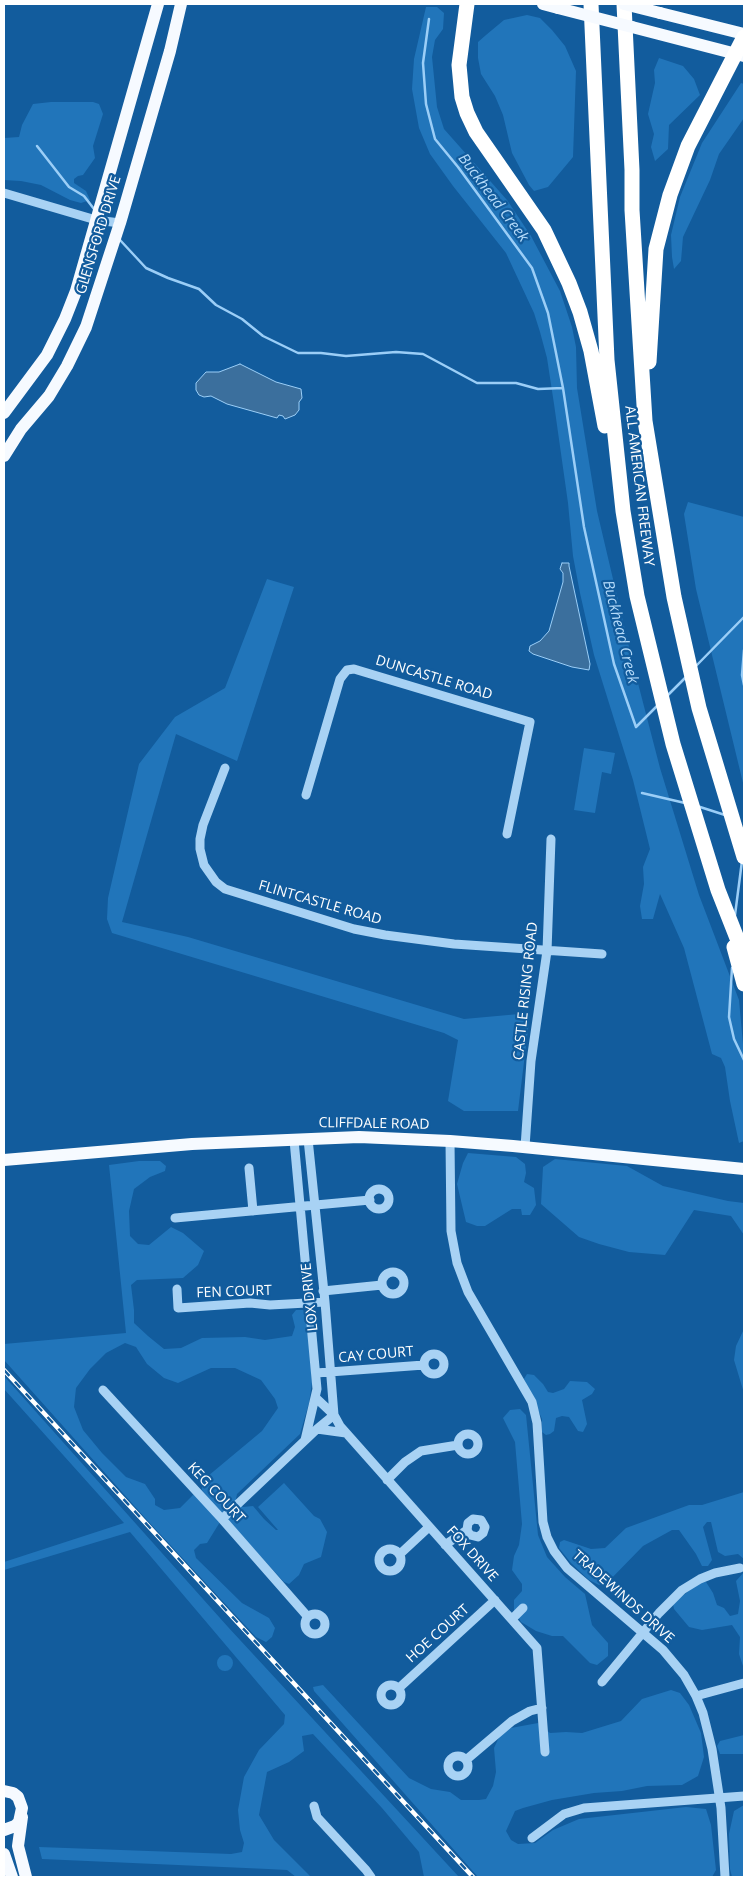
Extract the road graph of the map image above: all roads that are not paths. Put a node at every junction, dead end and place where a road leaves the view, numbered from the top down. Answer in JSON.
{"nodes":[{"id":1,"x":158,"y":4,"type":"edge"},
{"id":2,"x":181,"y":4,"type":"edge"},
{"id":3,"x":467,"y":4,"type":"edge"},
{"id":4,"x":543,"y":4,"type":"edge"},
{"id":5,"x":591,"y":4,"type":"edge"},
{"id":6,"x":624,"y":4,"type":"edge"},
{"id":7,"x":744,"y":36,"type":"edge"},
{"id":8,"x":740,"y":55,"type":"edge"},
{"id":9,"x":4,"y":193,"type":"edge"},
{"id":10,"x":96,"y":220,"type":"junction"},
{"id":11,"x":118,"y":228,"type":"junction"},
{"id":12,"x":4,"y":413,"type":"edge"},
{"id":13,"x":645,"y":421,"type":"junction"},
{"id":14,"x":4,"y":456,"type":"edge"},
{"id":15,"x":622,"y":511,"type":"junction"},
{"id":16,"x":225,"y":768,"type":"dead end"},
{"id":17,"x":306,"y":796,"type":"dead end"},
{"id":18,"x":507,"y":834,"type":"dead end"},
{"id":19,"x":551,"y":839,"type":"dead end"},
{"id":20,"x":744,"y":857,"type":"edge"},
{"id":21,"x":718,"y":890,"type":"junction"},
{"id":22,"x":547,"y":951,"type":"junction"},
{"id":23,"x":602,"y":954,"type":"dead end"},
{"id":24,"x":744,"y":956,"type":"edge"},
{"id":25,"x":744,"y":984,"type":"edge"},
{"id":26,"x":308,"y":1139,"type":"junction"},
{"id":27,"x":294,"y":1140,"type":"junction"},
{"id":28,"x":450,"y":1141,"type":"junction"},
{"id":29,"x":525,"y":1147,"type":"junction"},
{"id":30,"x":4,"y":1160,"type":"edge"},
{"id":31,"x":249,"y":1168,"type":"dead end"},
{"id":32,"x":744,"y":1170,"type":"edge"},
{"id":33,"x":370,"y":1200,"type":"dead end"},
{"id":34,"x":315,"y":1205,"type":"junction"},
{"id":35,"x":301,"y":1206,"type":"junction"},
{"id":36,"x":253,"y":1211,"type":"junction"},
{"id":37,"x":175,"y":1218,"type":"dead end"},
{"id":38,"x":382,"y":1285,"type":"dead end"},
{"id":39,"x":177,"y":1289,"type":"dead end"},
{"id":40,"x":324,"y":1291,"type":"junction"},
{"id":41,"x":325,"y":1302,"type":"junction"},
{"id":42,"x":310,"y":1303,"type":"junction"},
{"id":43,"x":424,"y":1365,"type":"dead end"},
{"id":44,"x":331,"y":1372,"type":"junction"},
{"id":45,"x":316,"y":1373,"type":"junction"},
{"id":46,"x":103,"y":1390,"type":"dead end"},
{"id":47,"x":316,"y":1398,"type":"junction"},
{"id":48,"x":334,"y":1415,"type":"junction"},
{"id":49,"x":316,"y":1429,"type":"junction"},
{"id":50,"x":346,"y":1433,"type":"junction"},
{"id":51,"x":305,"y":1440,"type":"junction"},
{"id":52,"x":458,"y":1445,"type":"dead end"},
{"id":53,"x":387,"y":1480,"type":"junction"},
{"id":54,"x":222,"y":1519,"type":"junction"},
{"id":55,"x":429,"y":1527,"type":"junction"},
{"id":56,"x":467,"y":1530,"type":"dead end"},
{"id":57,"x":445,"y":1545,"type":"junction"},
{"id":58,"x":400,"y":1554,"type":"dead end"},
{"id":59,"x":740,"y":1568,"type":"dead end"},
{"id":60,"x":495,"y":1600,"type":"junction"},
{"id":61,"x":523,"y":1608,"type":"dead end"},
{"id":62,"x":308,"y":1617,"type":"dead end"},
{"id":63,"x":512,"y":1619,"type":"junction"},
{"id":64,"x":642,"y":1632,"type":"junction"},
{"id":65,"x":602,"y":1682,"type":"dead end"},
{"id":66,"x":744,"y":1683,"type":"edge"},
{"id":67,"x":398,"y":1688,"type":"dead end"},
{"id":68,"x":696,"y":1696,"type":"junction"},
{"id":69,"x":542,"y":1708,"type":"junction"},
{"id":70,"x":545,"y":1752,"type":"dead end"},
{"id":71,"x":466,"y":1760,"type":"dead end"},
{"id":72,"x":4,"y":1779,"type":"edge"},
{"id":73,"x":8,"y":1792,"type":"edge"},
{"id":74,"x":744,"y":1796,"type":"edge"},
{"id":75,"x":718,"y":1798,"type":"junction"},
{"id":76,"x":314,"y":1806,"type":"dead end"},
{"id":77,"x":22,"y":1816,"type":"junction"},
{"id":78,"x":4,"y":1830,"type":"edge"},
{"id":79,"x":532,"y":1838,"type":"dead end"},
{"id":80,"x":4,"y":1854,"type":"edge"},
{"id":81,"x":12,"y":1877,"type":"edge"},
{"id":82,"x":26,"y":1877,"type":"edge"},
{"id":83,"x":370,"y":1877,"type":"edge"},
{"id":84,"x":725,"y":1877,"type":"edge"}],
"edges":[{"from":1,"to":10,"type":"main road","name":"GLENSFORD DRIVE"},
{"from":2,"to":11,"type":"main road","name":"GLENSFORD DRIVE"},
{"from":3,"to":15,"type":"highway"},
{"from":4,"to":8,"type":"main road","bridge":true},
{"from":5,"to":15,"type":"highway","name":"ALL AMERICAN FREEWAY"},
{"from":6,"to":7,"type":"main road","bridge":true},
{"from":6,"to":13,"type":"highway","name":"ALL AMERICAN FREEWAY"},
{"from":7,"to":8,"type":"highway"},
{"from":8,"to":13,"type":"highway"},
{"from":9,"to":10,"type":"street"},
{"from":10,"to":11,"type":"street"},
{"from":10,"to":12,"type":"main road","name":"GLENSFORD DRIVE"},
{"from":11,"to":14,"type":"main road","name":"GLENSFORD DRIVE"},
{"from":13,"to":20,"type":"highway","name":"ALL AMERICAN FREEWAY"},
{"from":15,"to":21,"type":"highway","name":"ALL AMERICAN FREEWAY"},
{"from":16,"to":22,"type":"street","name":"FLINTCASTLE ROAD"},
{"from":17,"to":18,"type":"street","name":"DUNCASTLE ROAD"},
{"from":19,"to":22,"type":"street","name":"CASTLE RISING ROAD"},
{"from":21,"to":24,"type":"highway","name":"ALL AMERICAN FREEWAY"},
{"from":21,"to":25,"type":"highway"},
{"from":22,"to":23,"type":"street","name":"FLINTCASTLE ROAD"},
{"from":22,"to":29,"type":"street","name":"CASTLE RISING ROAD"},
{"from":26,"to":27,"type":"main road","name":"CLIFFDALE ROAD"},
{"from":26,"to":28,"type":"main road","name":"CLIFFDALE ROAD"},
{"from":26,"to":34,"type":"street","name":"LOX DRIVE"},
{"from":27,"to":30,"type":"main road","name":"CLIFFDALE ROAD"},
{"from":27,"to":35,"type":"street","name":"LOX DRIVE"},
{"from":28,"to":29,"type":"main road","name":"CLIFFDALE ROAD"},
{"from":28,"to":64,"type":"street","name":"TRADEWINDS DRIVE"},
{"from":29,"to":32,"type":"main road","name":"CLIFFDALE ROAD"},
{"from":31,"to":36,"type":"street"},
{"from":33,"to":34,"type":"street"},
{"from":34,"to":35,"type":"street"},
{"from":34,"to":40,"type":"street","name":"LOX DRIVE"},
{"from":35,"to":36,"type":"street"},
{"from":35,"to":42,"type":"street","name":"LOX DRIVE"},
{"from":36,"to":37,"type":"street"},
{"from":38,"to":40,"type":"street"},
{"from":39,"to":42,"type":"street","name":"FEN COURT"},
{"from":40,"to":41,"type":"street","name":"LOX DRIVE"},
{"from":41,"to":42,"type":"street"},
{"from":41,"to":44,"type":"street","name":"LOX DRIVE"},
{"from":42,"to":45,"type":"street","name":"LOX DRIVE"},
{"from":43,"to":44,"type":"street","name":"CAY COURT"},
{"from":44,"to":45,"type":"street","name":"CAY COURT"},
{"from":44,"to":48,"type":"street","name":"LOX DRIVE"},
{"from":45,"to":47,"type":"street","name":"LOX DRIVE"},
{"from":46,"to":54,"type":"street","name":"KEG COURT"},
{"from":47,"to":48,"type":"street","name":"FOX DRIVE"},
{"from":47,"to":51,"type":"street","name":"LOX DRIVE"},
{"from":48,"to":49,"type":"street"},
{"from":48,"to":50,"type":"street","name":"FOX DRIVE"},
{"from":49,"to":50,"type":"street"},
{"from":49,"to":51,"type":"street"},
{"from":50,"to":53,"type":"street","name":"FOX DRIVE"},
{"from":51,"to":54,"type":"street"},
{"from":52,"to":53,"type":"street"},
{"from":53,"to":55,"type":"street","name":"FOX DRIVE"},
{"from":54,"to":62,"type":"street","name":"KEG COURT"},
{"from":55,"to":57,"type":"street","name":"FOX DRIVE"},
{"from":55,"to":58,"type":"street"},
{"from":56,"to":57,"type":"street"},
{"from":57,"to":60,"type":"street","name":"FOX DRIVE"},
{"from":59,"to":64,"type":"street"},
{"from":60,"to":63,"type":"street","name":"FOX DRIVE"},
{"from":60,"to":67,"type":"street","name":"HOE COURT"},
{"from":61,"to":63,"type":"street"},
{"from":63,"to":69,"type":"street","name":"FOX DRIVE"},
{"from":64,"to":65,"type":"street"},
{"from":64,"to":68,"type":"street","name":"TRADEWINDS DRIVE"},
{"from":66,"to":68,"type":"street"},
{"from":68,"to":75,"type":"street","name":"TRADEWINDS DRIVE"},
{"from":69,"to":70,"type":"street","name":"FOX DRIVE"},
{"from":69,"to":71,"type":"street"},
{"from":72,"to":73,"type":"main road"},
{"from":73,"to":77,"type":"main road"},
{"from":74,"to":75,"type":"street"},
{"from":75,"to":79,"type":"street"},
{"from":75,"to":84,"type":"street","name":"TRADEWINDS DRIVE"},
{"from":76,"to":83,"type":"street"},
{"from":77,"to":78,"type":"main road"},
{"from":77,"to":82,"type":"main road"},
{"from":80,"to":81,"type":"main road"}]}
